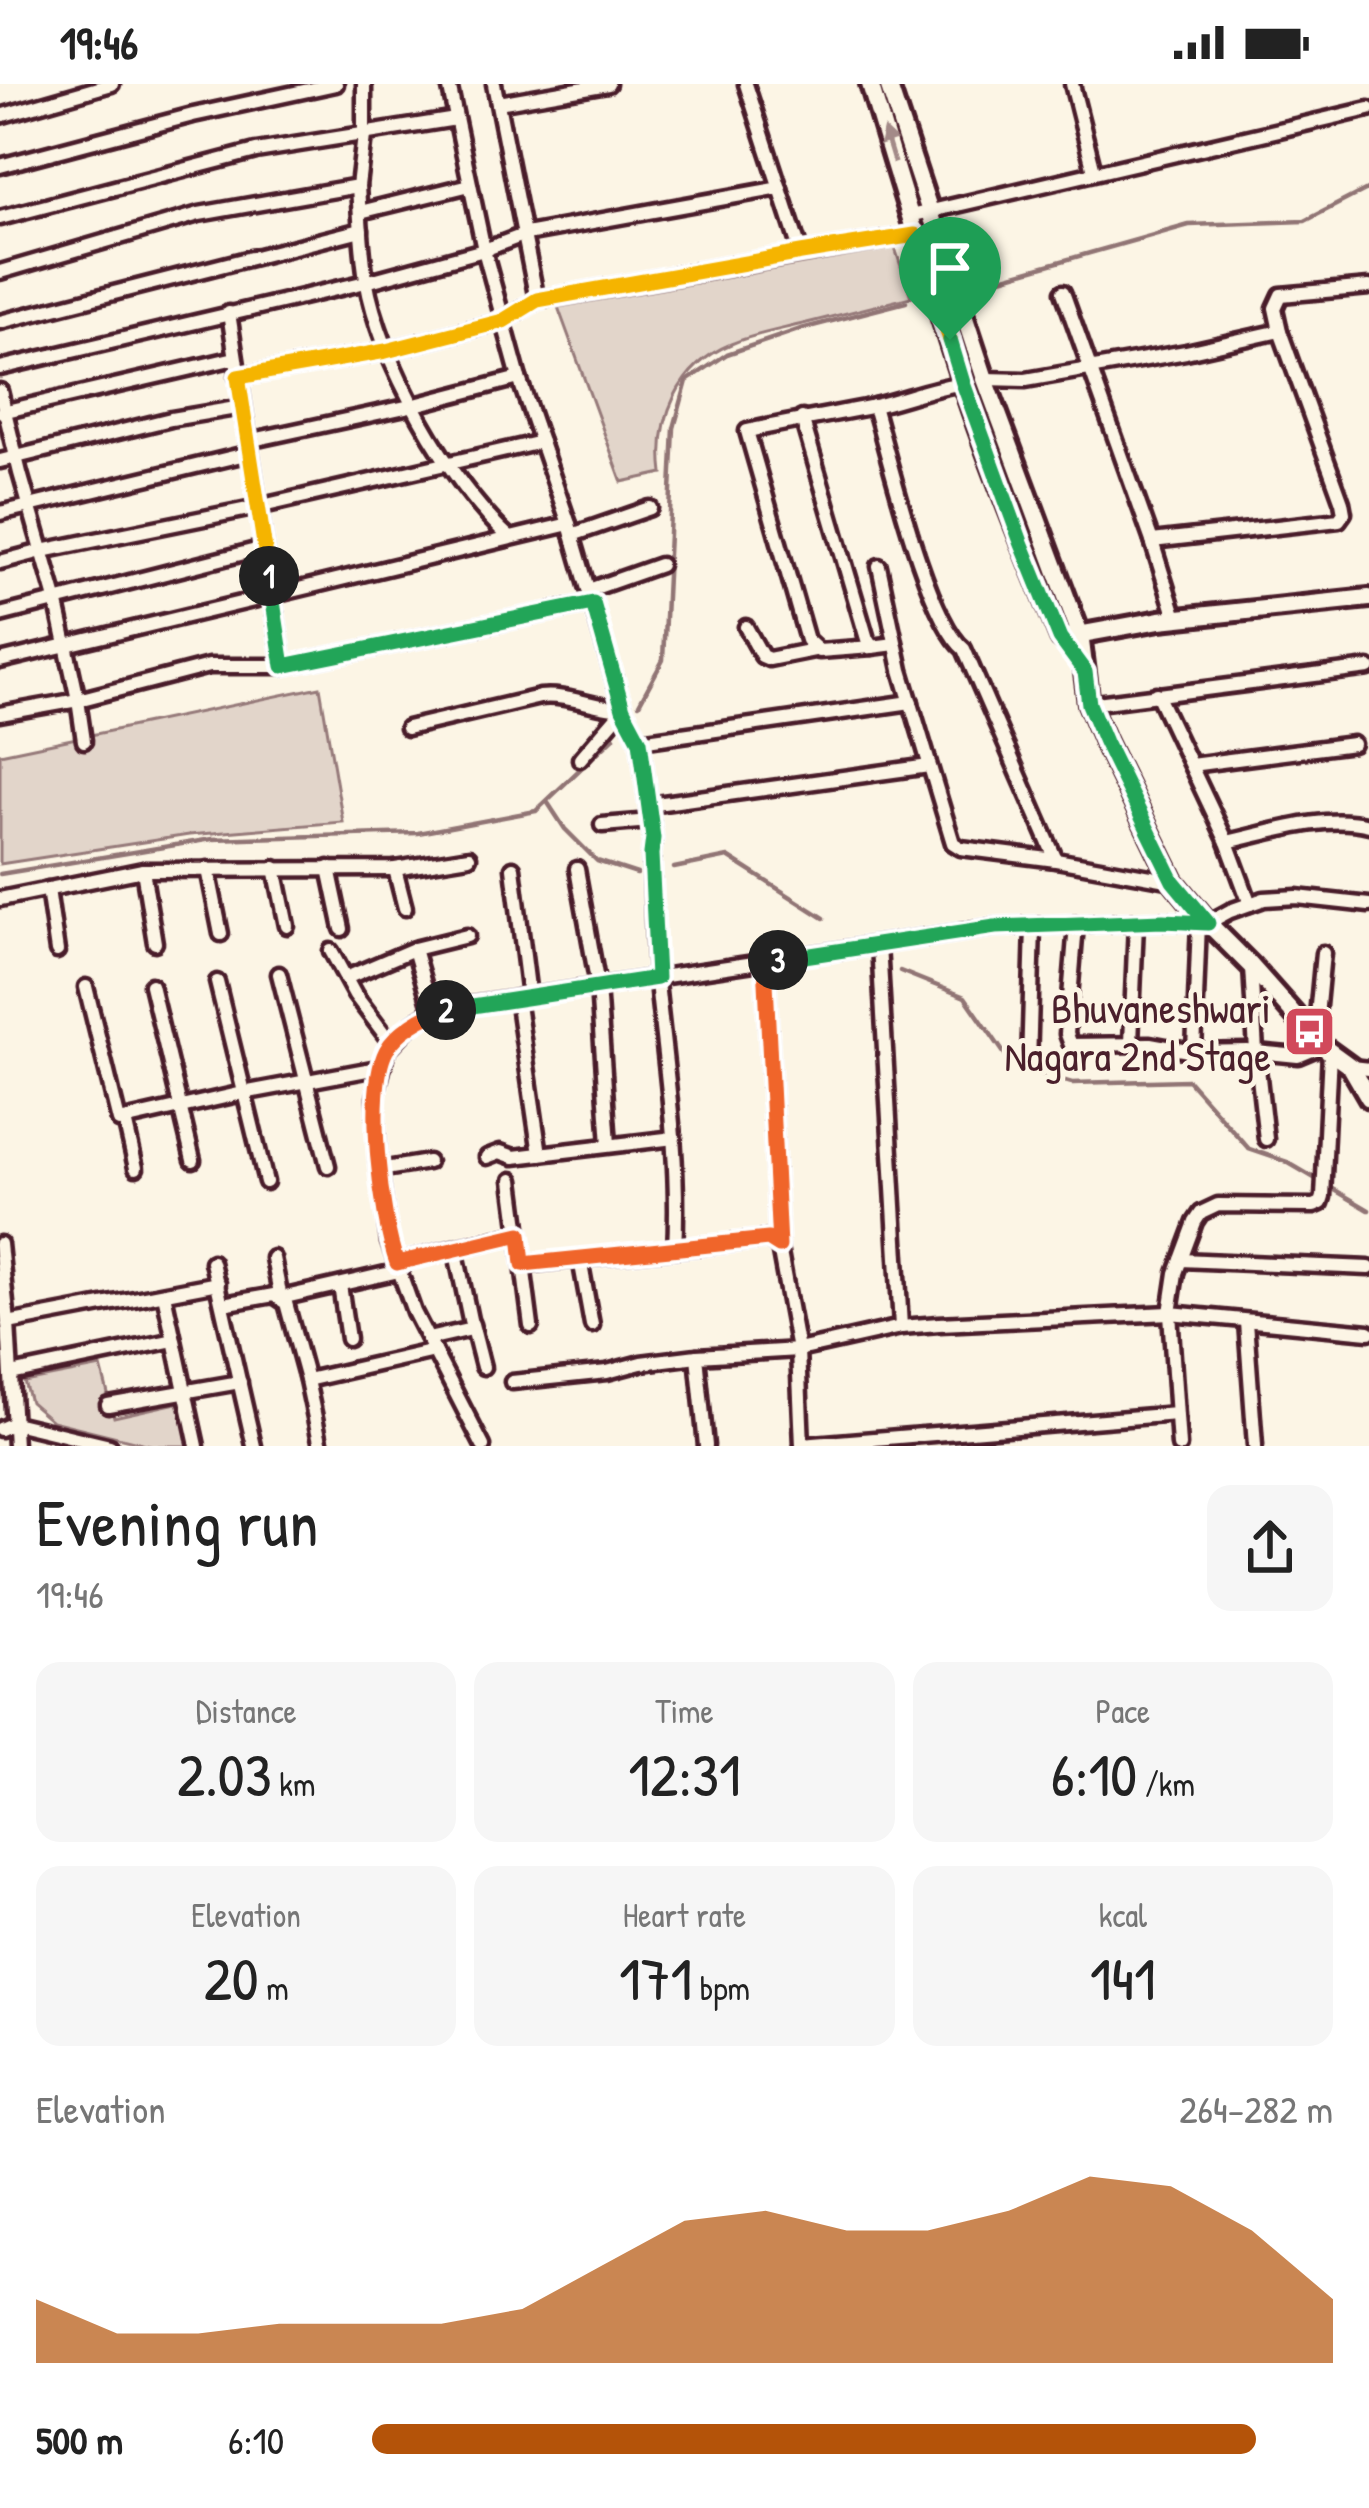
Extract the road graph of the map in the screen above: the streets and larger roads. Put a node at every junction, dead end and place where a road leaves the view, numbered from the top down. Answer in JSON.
{"nodes":[{"id":1,"x":112,"y":84,"type":"edge"},
{"id":2,"x":336,"y":84,"type":"edge"},
{"id":3,"x":364,"y":84,"type":"edge"},
{"id":4,"x":449,"y":84,"type":"edge"},
{"id":5,"x":494,"y":84,"type":"edge"},
{"id":6,"x":608,"y":84,"type":"edge"},
{"id":7,"x":746,"y":84,"type":"edge"},
{"id":8,"x":870,"y":84,"type":"edge"},
{"id":9,"x":888,"y":84,"type":"edge"},
{"id":10,"x":1072,"y":84,"type":"edge"},
{"id":11,"x":498,"y":103,"type":"junction"},
{"id":12,"x":1369,"y":109,"type":"edge"},
{"id":13,"x":0,"y":116,"type":"edge"},
{"id":14,"x":456,"y":119,"type":"junction"},
{"id":15,"x":364,"y":136,"type":"junction"},
{"id":16,"x":0,"y":166,"type":"edge"},
{"id":17,"x":1094,"y":171,"type":"junction"},
{"id":18,"x":470,"y":185,"type":"junction"},
{"id":19,"x":358,"y":186,"type":"junction"},
{"id":20,"x":780,"y":188,"type":"junction"},
{"id":21,"x":928,"y":210,"type":"junction"},
{"id":22,"x":360,"y":212,"type":"junction"},
{"id":23,"x":910,"y":216,"type":"junction"},
{"id":24,"x":0,"y":218,"type":"edge"},
{"id":25,"x":361,"y":230,"type":"junction"},
{"id":26,"x":526,"y":234,"type":"junction"},
{"id":27,"x":915,"y":235,"type":"junction"},
{"id":28,"x":484,"y":250,"type":"junction"},
{"id":29,"x":801,"y":253,"type":"junction"},
{"id":30,"x":0,"y":272,"type":"edge"},
{"id":31,"x":366,"y":282,"type":"junction"},
{"id":32,"x":1369,"y":287,"type":"edge"},
{"id":33,"x":1063,"y":292,"type":"dead end"},
{"id":34,"x":537,"y":300,"type":"junction"},
{"id":35,"x":230,"y":314,"type":"junction"},
{"id":36,"x":503,"y":321,"type":"junction"},
{"id":37,"x":0,"y":322,"type":"edge"},
{"id":38,"x":1280,"y":331,"type":"junction"},
{"id":39,"x":386,"y":351,"type":"junction"},
{"id":40,"x":235,"y":358,"type":"junction"},
{"id":41,"x":0,"y":368,"type":"edge"},
{"id":42,"x":1090,"y":369,"type":"junction"},
{"id":43,"x":238,"y":377,"type":"junction"},
{"id":44,"x":519,"y":378,"type":"junction"},
{"id":45,"x":985,"y":380,"type":"junction"},
{"id":46,"x":963,"y":383,"type":"junction"},
{"id":47,"x":0,"y":391,"type":"edge"},
{"id":48,"x":415,"y":405,"type":"junction"},
{"id":49,"x":242,"y":406,"type":"junction"},
{"id":50,"x":874,"y":406,"type":"junction"},
{"id":51,"x":2,"y":412,"type":"edge"},
{"id":52,"x":802,"y":418,"type":"junction"},
{"id":53,"x":541,"y":442,"type":"junction"},
{"id":54,"x":249,"y":447,"type":"junction"},
{"id":55,"x":16,"y":458,"type":"junction"},
{"id":56,"x":0,"y":461,"type":"edge"},
{"id":57,"x":447,"y":464,"type":"junction"},
{"id":58,"x":29,"y":505,"type":"junction"},
{"id":59,"x":258,"y":507,"type":"junction"},
{"id":60,"x":650,"y":508,"type":"dead end"},
{"id":61,"x":0,"y":513,"type":"edge"},
{"id":62,"x":571,"y":530,"type":"junction"},
{"id":63,"x":510,"y":538,"type":"junction"},
{"id":64,"x":1152,"y":542,"type":"junction"},
{"id":65,"x":264,"y":548,"type":"junction"},
{"id":66,"x":42,"y":551,"type":"junction"},
{"id":67,"x":0,"y":562,"type":"edge"},
{"id":68,"x":660,"y":565,"type":"dead end"},
{"id":69,"x":878,"y":566,"type":"dead end"},
{"id":70,"x":272,"y":596,"type":"junction"},
{"id":71,"x":591,"y":596,"type":"junction"},
{"id":72,"x":1369,"y":598,"type":"edge"},
{"id":73,"x":56,"y":599,"type":"junction"},
{"id":74,"x":0,"y":615,"type":"edge"},
{"id":75,"x":1176,"y":618,"type":"junction"},
{"id":76,"x":746,"y":627,"type":"dead end"},
{"id":77,"x":1080,"y":634,"type":"junction"},
{"id":78,"x":1060,"y":638,"type":"junction"},
{"id":79,"x":895,"y":644,"type":"junction"},
{"id":80,"x":66,"y":646,"type":"junction"},
{"id":81,"x":872,"y":647,"type":"junction"},
{"id":82,"x":814,"y":650,"type":"junction"},
{"id":83,"x":0,"y":661,"type":"edge"},
{"id":84,"x":283,"y":666,"type":"junction"},
{"id":85,"x":1369,"y":668,"type":"edge"},
{"id":86,"x":1085,"y":672,"type":"junction"},
{"id":87,"x":1157,"y":694,"type":"junction"},
{"id":88,"x":78,"y":700,"type":"junction"},
{"id":89,"x":911,"y":702,"type":"junction"},
{"id":90,"x":1089,"y":704,"type":"junction"},
{"id":91,"x":623,"y":709,"type":"junction"},
{"id":92,"x":0,"y":714,"type":"edge"},
{"id":93,"x":407,"y":728,"type":"dead end"},
{"id":94,"x":84,"y":741,"type":"dead end"},
{"id":95,"x":640,"y":741,"type":"junction"},
{"id":96,"x":1353,"y":744,"type":"dead end"},
{"id":97,"x":580,"y":759,"type":"dead end"},
{"id":98,"x":1191,"y":765,"type":"junction"},
{"id":99,"x":929,"y":766,"type":"junction"},
{"id":100,"x":649,"y":805,"type":"junction"},
{"id":101,"x":651,"y":821,"type":"junction"},
{"id":102,"x":602,"y":825,"type":"dead end"},
{"id":103,"x":1369,"y":825,"type":"edge"},
{"id":104,"x":1227,"y":842,"type":"junction"},
{"id":105,"x":470,"y":857,"type":"dead end"},
{"id":106,"x":1057,"y":860,"type":"junction"},
{"id":107,"x":275,"y":868,"type":"junction"},
{"id":108,"x":329,"y":868,"type":"junction"},
{"id":109,"x":513,"y":868,"type":"dead end"},
{"id":110,"x":208,"y":869,"type":"junction"},
{"id":111,"x":395,"y":869,"type":"junction"},
{"id":112,"x":577,"y":869,"type":"dead end"},
{"id":113,"x":143,"y":870,"type":"junction"},
{"id":114,"x":1173,"y":881,"type":"junction"},
{"id":115,"x":48,"y":889,"type":"junction"},
{"id":116,"x":0,"y":899,"type":"edge"},
{"id":117,"x":1250,"y":904,"type":"junction"},
{"id":118,"x":1369,"y":904,"type":"edge"},
{"id":119,"x":405,"y":908,"type":"dead end"},
{"id":120,"x":1136,"y":922,"type":"junction"},
{"id":121,"x":1204,"y":922,"type":"junction"},
{"id":122,"x":1076,"y":925,"type":"junction"},
{"id":123,"x":287,"y":926,"type":"dead end"},
{"id":124,"x":1033,"y":926,"type":"junction"},
{"id":125,"x":342,"y":929,"type":"dead end"},
{"id":126,"x":221,"y":934,"type":"dead end"},
{"id":127,"x":467,"y":936,"type":"dead end"},
{"id":128,"x":155,"y":943,"type":"dead end"},
{"id":129,"x":879,"y":945,"type":"junction"},
{"id":130,"x":414,"y":950,"type":"junction"},
{"id":131,"x":57,"y":951,"type":"dead end"},
{"id":132,"x":331,"y":951,"type":"dead end"},
{"id":133,"x":1322,"y":953,"type":"dead end"},
{"id":134,"x":765,"y":962,"type":"junction"},
{"id":135,"x":1251,"y":966,"type":"junction"},
{"id":136,"x":279,"y":974,"type":"dead end"},
{"id":137,"x":346,"y":978,"type":"junction"},
{"id":138,"x":657,"y":978,"type":"junction"},
{"id":139,"x":218,"y":982,"type":"dead end"},
{"id":140,"x":151,"y":985,"type":"dead end"},
{"id":141,"x":598,"y":986,"type":"junction"},
{"id":142,"x":86,"y":987,"type":"dead end"},
{"id":143,"x":523,"y":997,"type":"junction"},
{"id":144,"x":432,"y":1012,"type":"junction"},
{"id":145,"x":1131,"y":1043,"type":"junction"},
{"id":146,"x":392,"y":1044,"type":"junction"},
{"id":147,"x":1322,"y":1045,"type":"junction"},
{"id":148,"x":1256,"y":1051,"type":"junction"},
{"id":149,"x":1194,"y":1052,"type":"junction"},
{"id":150,"x":1029,"y":1065,"type":"dead end"},
{"id":151,"x":382,"y":1067,"type":"junction"},
{"id":152,"x":1360,"y":1068,"type":"edge"},
{"id":153,"x":306,"y":1081,"type":"junction"},
{"id":154,"x":243,"y":1093,"type":"junction"},
{"id":155,"x":1369,"y":1098,"type":"edge"},
{"id":156,"x":182,"y":1108,"type":"junction"},
{"id":157,"x":125,"y":1120,"type":"junction"},
{"id":158,"x":674,"y":1138,"type":"junction"},
{"id":159,"x":1266,"y":1139,"type":"dead end"},
{"id":160,"x":609,"y":1145,"type":"junction"},
{"id":161,"x":540,"y":1154,"type":"junction"},
{"id":162,"x":487,"y":1157,"type":"dead end"},
{"id":163,"x":193,"y":1160,"type":"dead end"},
{"id":164,"x":428,"y":1162,"type":"dead end"},
{"id":165,"x":328,"y":1166,"type":"dead end"},
{"id":166,"x":136,"y":1168,"type":"dead end"},
{"id":167,"x":380,"y":1170,"type":"junction"},
{"id":168,"x":512,"y":1180,"type":"dead end"},
{"id":169,"x":266,"y":1182,"type":"dead end"},
{"id":170,"x":520,"y":1234,"type":"junction"},
{"id":171,"x":0,"y":1244,"type":"edge"},
{"id":172,"x":779,"y":1246,"type":"junction"},
{"id":173,"x":455,"y":1248,"type":"junction"},
{"id":174,"x":675,"y":1249,"type":"junction"},
{"id":175,"x":273,"y":1258,"type":"dead end"},
{"id":176,"x":580,"y":1259,"type":"junction"},
{"id":177,"x":1181,"y":1260,"type":"junction"},
{"id":178,"x":212,"y":1262,"type":"dead end"},
{"id":179,"x":523,"y":1264,"type":"junction"},
{"id":180,"x":398,"y":1267,"type":"junction"},
{"id":181,"x":1369,"y":1268,"type":"edge"},
{"id":182,"x":218,"y":1283,"type":"junction"},
{"id":183,"x":340,"y":1285,"type":"junction"},
{"id":184,"x":164,"y":1294,"type":"junction"},
{"id":185,"x":281,"y":1298,"type":"junction"},
{"id":186,"x":223,"y":1304,"type":"junction"},
{"id":187,"x":1170,"y":1313,"type":"junction"},
{"id":188,"x":1246,"y":1322,"type":"junction"},
{"id":189,"x":8,"y":1323,"type":"junction"},
{"id":190,"x":472,"y":1323,"type":"junction"},
{"id":191,"x":592,"y":1325,"type":"dead end"},
{"id":192,"x":531,"y":1326,"type":"dead end"},
{"id":193,"x":901,"y":1328,"type":"junction"},
{"id":194,"x":1369,"y":1332,"type":"edge"},
{"id":195,"x":348,"y":1339,"type":"dead end"},
{"id":196,"x":174,"y":1340,"type":"junction"},
{"id":197,"x":431,"y":1345,"type":"junction"},
{"id":198,"x":798,"y":1350,"type":"junction"},
{"id":199,"x":697,"y":1356,"type":"junction"},
{"id":200,"x":484,"y":1367,"type":"dead end"},
{"id":201,"x":11,"y":1374,"type":"junction"},
{"id":202,"x":307,"y":1380,"type":"junction"},
{"id":203,"x":240,"y":1382,"type":"junction"},
{"id":204,"x":512,"y":1382,"type":"dead end"},
{"id":205,"x":185,"y":1391,"type":"junction"},
{"id":206,"x":108,"y":1405,"type":"dead end"},
{"id":207,"x":1176,"y":1414,"type":"junction"},
{"id":208,"x":7,"y":1426,"type":"edge"},
{"id":209,"x":933,"y":1440,"type":"edge"},
{"id":210,"x":476,"y":1444,"type":"edge"},
{"id":211,"x":802,"y":1445,"type":"edge"},
{"id":212,"x":15,"y":1446,"type":"edge"},
{"id":213,"x":110,"y":1446,"type":"edge"},
{"id":214,"x":197,"y":1446,"type":"edge"},
{"id":215,"x":254,"y":1446,"type":"edge"},
{"id":216,"x":321,"y":1446,"type":"edge"},
{"id":217,"x":706,"y":1446,"type":"edge"},
{"id":218,"x":1178,"y":1446,"type":"edge"},
{"id":219,"x":1256,"y":1446,"type":"edge"}],
"edges":[{"from":1,"to":13,"type":"street"},
{"from":2,"to":16,"type":"street"},
{"from":3,"to":15,"type":"street"},
{"from":4,"to":14,"type":"street"},
{"from":5,"to":11,"type":"street"},
{"from":6,"to":11,"type":"street"},
{"from":7,"to":20,"type":"street"},
{"from":23,"to":8,"type":"street","one_way":true},
{"from":9,"to":21,"type":"street"},
{"from":10,"to":17,"type":"street"},
{"from":11,"to":26,"type":"street"},
{"from":12,"to":17,"type":"street"},
{"from":14,"to":15,"type":"street"},
{"from":14,"to":18,"type":"street"},
{"from":15,"to":19,"type":"street"},
{"from":15,"to":24,"type":"street"},
{"from":17,"to":21,"type":"street"},
{"from":18,"to":22,"type":"street"},
{"from":18,"to":28,"type":"street"},
{"from":19,"to":22,"type":"street"},
{"from":19,"to":30,"type":"street"},
{"from":20,"to":26,"type":"street"},
{"from":20,"to":29,"type":"street"},
{"from":21,"to":23,"type":"street"},
{"from":21,"to":45,"type":"street"},
{"from":22,"to":25,"type":"street"},
{"from":23,"to":27,"type":"street"},
{"from":25,"to":31,"type":"street"},
{"from":25,"to":37,"type":"street"},
{"from":26,"to":28,"type":"street"},
{"from":26,"to":34,"type":"street"},
{"from":27,"to":29,"type":"street"},
{"from":27,"to":46,"type":"street"},
{"from":28,"to":31,"type":"street"},
{"from":28,"to":36,"type":"street"},
{"from":29,"to":34,"type":"street"},
{"from":31,"to":35,"type":"street"},
{"from":31,"to":39,"type":"street"},
{"from":32,"to":38,"type":"street"},
{"from":33,"to":42,"type":"street"},
{"from":34,"to":36,"type":"street"},
{"from":35,"to":40,"type":"street"},
{"from":35,"to":41,"type":"street"},
{"from":36,"to":39,"type":"street"},
{"from":36,"to":44,"type":"street"},
{"from":38,"to":42,"type":"street"},
{"from":38,"to":64,"type":"street"},
{"from":39,"to":43,"type":"street"},
{"from":39,"to":48,"type":"street"},
{"from":40,"to":43,"type":"street"},
{"from":40,"to":51,"type":"street"},
{"from":42,"to":45,"type":"street"},
{"from":42,"to":64,"type":"street"},
{"from":43,"to":49,"type":"street"},
{"from":44,"to":48,"type":"street"},
{"from":44,"to":53,"type":"street"},
{"from":45,"to":77,"type":"street"},
{"from":46,"to":50,"type":"street"},
{"from":46,"to":78,"type":"street"},
{"from":47,"to":51,"type":"street"},
{"from":48,"to":54,"type":"street"},
{"from":48,"to":57,"type":"street"},
{"from":49,"to":54,"type":"street"},
{"from":49,"to":55,"type":"street"},
{"from":50,"to":52,"type":"street"},
{"from":50,"to":106,"type":"street"},
{"from":51,"to":55,"type":"street"},
{"from":52,"to":81,"type":"street"},
{"from":52,"to":82,"type":"street"},
{"from":53,"to":57,"type":"street"},
{"from":53,"to":62,"type":"street"},
{"from":54,"to":58,"type":"street"},
{"from":54,"to":59,"type":"street"},
{"from":55,"to":56,"type":"street"},
{"from":55,"to":58,"type":"street"},
{"from":57,"to":59,"type":"street"},
{"from":57,"to":63,"type":"street"},
{"from":58,"to":61,"type":"street"},
{"from":58,"to":66,"type":"street"},
{"from":59,"to":65,"type":"street"},
{"from":59,"to":66,"type":"street"},
{"from":60,"to":62,"type":"street"},
{"from":62,"to":63,"type":"street"},
{"from":62,"to":71,"type":"street"},
{"from":63,"to":70,"type":"street"},
{"from":64,"to":75,"type":"street"},
{"from":65,"to":70,"type":"street"},
{"from":65,"to":73,"type":"street"},
{"from":66,"to":67,"type":"street"},
{"from":66,"to":73,"type":"street"},
{"from":68,"to":71,"type":"street"},
{"from":69,"to":79,"type":"street"},
{"from":70,"to":80,"type":"street"},
{"from":70,"to":84,"type":"street"},
{"from":71,"to":84,"type":"street"},
{"from":71,"to":91,"type":"street"},
{"from":72,"to":75,"type":"street"},
{"from":73,"to":74,"type":"street"},
{"from":73,"to":80,"type":"street"},
{"from":75,"to":77,"type":"street"},
{"from":76,"to":82,"type":"street"},
{"from":77,"to":78,"type":"street"},
{"from":77,"to":86,"type":"street"},
{"from":78,"to":86,"type":"street"},
{"from":79,"to":81,"type":"street"},
{"from":79,"to":89,"type":"street"},
{"from":80,"to":83,"type":"street"},
{"from":80,"to":88,"type":"street"},
{"from":81,"to":82,"type":"street"},
{"from":84,"to":88,"type":"street"},
{"from":85,"to":87,"type":"street"},
{"from":86,"to":90,"type":"street"},
{"from":87,"to":90,"type":"street"},
{"from":87,"to":98,"type":"street"},
{"from":88,"to":92,"type":"street"},
{"from":88,"to":94,"type":"street"},
{"from":89,"to":95,"type":"street"},
{"from":89,"to":99,"type":"street"},
{"from":90,"to":114,"type":"street"},
{"from":91,"to":93,"type":"street"},
{"from":91,"to":95,"type":"street"},
{"from":91,"to":97,"type":"street"},
{"from":95,"to":100,"type":"street"},
{"from":96,"to":98,"type":"street"},
{"from":98,"to":104,"type":"street"},
{"from":99,"to":100,"type":"street"},
{"from":99,"to":106,"type":"street"},
{"from":100,"to":101,"type":"street"},
{"from":101,"to":102,"type":"street"},
{"from":101,"to":138,"type":"street"},
{"from":103,"to":104,"type":"street"},
{"from":104,"to":117,"type":"street"},
{"from":105,"to":111,"type":"street"},
{"from":106,"to":114,"type":"street"},
{"from":107,"to":108,"type":"street"},
{"from":107,"to":110,"type":"street"},
{"from":107,"to":123,"type":"street"},
{"from":108,"to":111,"type":"street"},
{"from":108,"to":125,"type":"street"},
{"from":109,"to":143,"type":"street"},
{"from":110,"to":113,"type":"street"},
{"from":110,"to":126,"type":"street"},
{"from":111,"to":119,"type":"street"},
{"from":112,"to":141,"type":"street"},
{"from":113,"to":115,"type":"street"},
{"from":113,"to":128,"type":"street"},
{"from":114,"to":121,"type":"street"},
{"from":115,"to":116,"type":"street"},
{"from":115,"to":131,"type":"street"},
{"from":117,"to":118,"type":"street"},
{"from":117,"to":121,"type":"street"},
{"from":120,"to":121,"type":"street"},
{"from":120,"to":122,"type":"street"},
{"from":120,"to":145,"type":"street"},
{"from":121,"to":135,"type":"street"},
{"from":121,"to":149,"type":"street"},
{"from":122,"to":124,"type":"street"},
{"from":122,"to":145,"type":"street"},
{"from":124,"to":129,"type":"street"},
{"from":124,"to":150,"type":"street"},
{"from":127,"to":130,"type":"street"},
{"from":129,"to":134,"type":"street"},
{"from":129,"to":193,"type":"street"},
{"from":130,"to":137,"type":"street"},
{"from":130,"to":144,"type":"street"},
{"from":132,"to":137,"type":"street"},
{"from":133,"to":147,"type":"street"},
{"from":134,"to":138,"type":"street"},
{"from":134,"to":172,"type":"street"},
{"from":135,"to":147,"type":"street"},
{"from":135,"to":148,"type":"street"},
{"from":136,"to":153,"type":"street"},
{"from":137,"to":146,"type":"street"},
{"from":138,"to":141,"type":"street"},
{"from":138,"to":158,"type":"street"},
{"from":139,"to":154,"type":"street"},
{"from":140,"to":156,"type":"street"},
{"from":141,"to":143,"type":"street"},
{"from":141,"to":160,"type":"street"},
{"from":142,"to":157,"type":"street"},
{"from":143,"to":144,"type":"street"},
{"from":143,"to":161,"type":"street"},
{"from":144,"to":146,"type":"street"},
{"from":145,"to":149,"type":"street"},
{"from":146,"to":151,"type":"street"},
{"from":147,"to":148,"type":"street"},
{"from":147,"to":152,"type":"street"},
{"from":147,"to":177,"type":"street"},
{"from":148,"to":149,"type":"street"},
{"from":148,"to":159,"type":"street"},
{"from":151,"to":153,"type":"street"},
{"from":151,"to":167,"type":"street"},
{"from":152,"to":155,"type":"street"},
{"from":153,"to":154,"type":"street"},
{"from":153,"to":165,"type":"street"},
{"from":154,"to":156,"type":"street"},
{"from":154,"to":169,"type":"street"},
{"from":156,"to":157,"type":"street"},
{"from":156,"to":163,"type":"street"},
{"from":157,"to":166,"type":"street"},
{"from":158,"to":160,"type":"street"},
{"from":158,"to":174,"type":"street"},
{"from":160,"to":161,"type":"street"},
{"from":161,"to":162,"type":"street"},
{"from":164,"to":167,"type":"street"},
{"from":167,"to":180,"type":"street"},
{"from":168,"to":170,"type":"street"},
{"from":170,"to":173,"type":"street"},
{"from":170,"to":179,"type":"street"},
{"from":171,"to":189,"type":"street"},
{"from":172,"to":174,"type":"street"},
{"from":172,"to":198,"type":"street"},
{"from":173,"to":180,"type":"street"},
{"from":173,"to":190,"type":"street"},
{"from":174,"to":176,"type":"street"},
{"from":175,"to":185,"type":"street"},
{"from":176,"to":179,"type":"street"},
{"from":176,"to":191,"type":"street"},
{"from":177,"to":181,"type":"street"},
{"from":177,"to":187,"type":"street"},
{"from":178,"to":182,"type":"street"},
{"from":179,"to":192,"type":"street"},
{"from":180,"to":183,"type":"street"},
{"from":180,"to":197,"type":"street"},
{"from":182,"to":184,"type":"street"},
{"from":182,"to":186,"type":"street"},
{"from":183,"to":185,"type":"street"},
{"from":183,"to":195,"type":"street"},
{"from":184,"to":189,"type":"street"},
{"from":184,"to":196,"type":"street"},
{"from":185,"to":186,"type":"street"},
{"from":185,"to":202,"type":"street"},
{"from":186,"to":203,"type":"street"},
{"from":187,"to":188,"type":"street"},
{"from":187,"to":193,"type":"street"},
{"from":187,"to":207,"type":"street"},
{"from":188,"to":194,"type":"street"},
{"from":188,"to":219,"type":"street"},
{"from":189,"to":201,"type":"street"},
{"from":190,"to":197,"type":"street"},
{"from":190,"to":200,"type":"street"},
{"from":193,"to":198,"type":"street"},
{"from":196,"to":201,"type":"street"},
{"from":196,"to":205,"type":"street"},
{"from":197,"to":202,"type":"street"},
{"from":197,"to":210,"type":"street"},
{"from":198,"to":199,"type":"street"},
{"from":198,"to":211,"type":"street"},
{"from":199,"to":204,"type":"street"},
{"from":199,"to":217,"type":"street"},
{"from":201,"to":208,"type":"street"},
{"from":202,"to":216,"type":"street"},
{"from":203,"to":205,"type":"street"},
{"from":203,"to":215,"type":"street"},
{"from":205,"to":206,"type":"street"},
{"from":205,"to":214,"type":"street"},
{"from":207,"to":209,"type":"street"},
{"from":207,"to":218,"type":"street"},
{"from":208,"to":212,"type":"street"},
{"from":208,"to":213,"type":"street"},
{"from":209,"to":211,"type":"street"}]}
